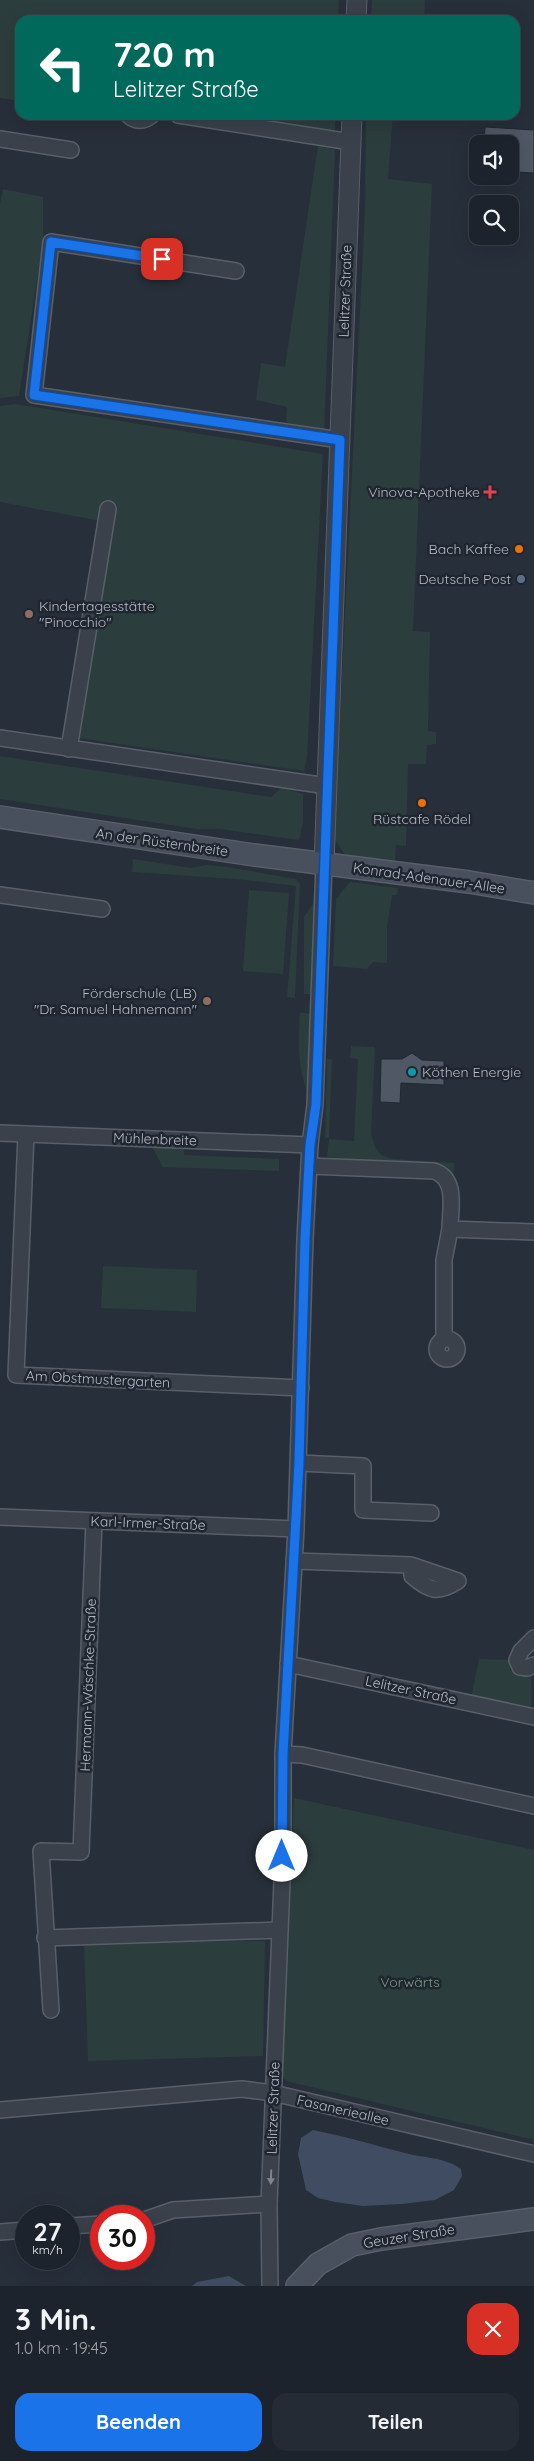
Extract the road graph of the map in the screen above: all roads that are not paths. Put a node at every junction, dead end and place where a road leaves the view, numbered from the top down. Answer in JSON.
{"nodes":[{"id":1,"x":356,"y":0,"type":"edge"},
{"id":2,"x":356,"y":15,"type":"edge"},
{"id":3,"x":210,"y":120,"type":"edge"},
{"id":4,"x":352,"y":120,"type":"edge"},
{"id":5,"x":0,"y":139,"type":"edge"},
{"id":6,"x":351,"y":142,"type":"junction"},
{"id":7,"x":72,"y":150,"type":"dead end"},
{"id":8,"x":236,"y":271,"type":"dead end"},
{"id":9,"x":340,"y":440,"type":"junction"},
{"id":10,"x":108,"y":508,"type":"dead end"},
{"id":11,"x":0,"y":738,"type":"edge"},
{"id":12,"x":69,"y":749,"type":"junction"},
{"id":13,"x":327,"y":786,"type":"junction"},
{"id":14,"x":0,"y":817,"type":"edge"},
{"id":15,"x":324,"y":864,"type":"junction"},
{"id":16,"x":534,"y":893,"type":"edge"},
{"id":17,"x":0,"y":895,"type":"edge"},
{"id":18,"x":102,"y":908,"type":"dead end"},
{"id":19,"x":0,"y":1133,"type":"edge"},
{"id":20,"x":26,"y":1134,"type":"junction"},
{"id":21,"x":310,"y":1145,"type":"junction"},
{"id":22,"x":308,"y":1166,"type":"junction"},
{"id":23,"x":450,"y":1229,"type":"junction"},
{"id":24,"x":534,"y":1232,"type":"edge"},
{"id":25,"x":444,"y":1338,"type":"dead end"},
{"id":26,"x":301,"y":1388,"type":"junction"},
{"id":27,"x":299,"y":1463,"type":"junction"},
{"id":28,"x":431,"y":1513,"type":"dead end"},
{"id":29,"x":0,"y":1517,"type":"edge"},
{"id":30,"x":94,"y":1521,"type":"junction"},
{"id":31,"x":296,"y":1529,"type":"junction"},
{"id":32,"x":294,"y":1561,"type":"junction"},
{"id":33,"x":411,"y":1565,"type":"dead end"},
{"id":34,"x":534,"y":1638,"type":"edge"},
{"id":35,"x":288,"y":1664,"type":"junction"},
{"id":36,"x":534,"y":1665,"type":"edge"},
{"id":37,"x":534,"y":1717,"type":"edge"},
{"id":38,"x":283,"y":1754,"type":"junction"},
{"id":39,"x":534,"y":1806,"type":"edge"},
{"id":40,"x":280,"y":1930,"type":"junction"},
{"id":41,"x":45,"y":1938,"type":"junction"},
{"id":42,"x":51,"y":2010,"type":"dead end"},
{"id":43,"x":273,"y":2093,"type":"junction"},
{"id":44,"x":0,"y":2110,"type":"edge"},
{"id":45,"x":534,"y":2154,"type":"edge"},
{"id":46,"x":270,"y":2204,"type":"junction"},
{"id":47,"x":155,"y":2216,"type":"edge"},
{"id":48,"x":534,"y":2219,"type":"edge"},
{"id":49,"x":15,"y":2231,"type":"edge"},
{"id":50,"x":0,"y":2232,"type":"edge"},
{"id":51,"x":270,"y":2286,"type":"edge"},
{"id":52,"x":297,"y":2286,"type":"edge"}],
"edges":[{"from":1,"to":2,"type":"street"},
{"from":3,"to":6,"type":"street"},
{"from":4,"to":6,"type":"street","name":"Lelitzer Straße"},
{"from":5,"to":7,"type":"street"},
{"from":6,"to":9,"type":"street","name":"Lelitzer Straße"},
{"from":8,"to":9,"type":"street"},
{"from":9,"to":13,"type":"street","name":"Lelitzer Straße"},
{"from":10,"to":12,"type":"street"},
{"from":11,"to":12,"type":"street"},
{"from":12,"to":13,"type":"street"},
{"from":13,"to":15,"type":"street","name":"Lelitzer Straße"},
{"from":14,"to":15,"type":"main road","name":"An der Rüsternbreite"},
{"from":15,"to":16,"type":"main road","name":"Konrad-Adenauer-Allee"},
{"from":15,"to":21,"type":"street","name":"Lelitzer Straße"},
{"from":17,"to":18,"type":"street"},
{"from":19,"to":20,"type":"street","name":"Mühlenbreite"},
{"from":20,"to":21,"type":"street","name":"Mühlenbreite"},
{"from":20,"to":26,"type":"street","name":"Am Obstmustergarten"},
{"from":21,"to":22,"type":"street","name":"Lelitzer Straße"},
{"from":22,"to":23,"type":"street"},
{"from":22,"to":26,"type":"street","name":"Lelitzer Straße"},
{"from":23,"to":24,"type":"street"},
{"from":23,"to":25,"type":"street"},
{"from":26,"to":27,"type":"street","name":"Lelitzer Straße"},
{"from":27,"to":28,"type":"street"},
{"from":27,"to":31,"type":"street","name":"Lelitzer Straße"},
{"from":29,"to":30,"type":"street","name":"Karl-Irmer-Straße"},
{"from":30,"to":31,"type":"street","name":"Karl-Irmer-Straße"},
{"from":30,"to":41,"type":"street","name":"Hermann-Wäschke-Straße"},
{"from":31,"to":32,"type":"street","name":"Lelitzer Straße"},
{"from":32,"to":33,"type":"street"},
{"from":32,"to":35,"type":"street","name":"Lelitzer Straße"},
{"from":34,"to":36,"type":"street"},
{"from":35,"to":37,"type":"street","name":"Lelitzer Straße"},
{"from":35,"to":38,"type":"street","name":"Lelitzer Straße"},
{"from":38,"to":39,"type":"street"},
{"from":38,"to":40,"type":"street","name":"Lelitzer Straße"},
{"from":40,"to":41,"type":"street"},
{"from":40,"to":43,"type":"street","name":"Lelitzer Straße"},
{"from":41,"to":42,"type":"street"},
{"from":43,"to":44,"type":"street","name":"Fasanerieallee"},
{"from":43,"to":45,"type":"street","name":"Fasanerieallee"},
{"from":43,"to":46,"type":"street","name":"Lelitzer Straße","one_way":true},
{"from":46,"to":47,"type":"street"},
{"from":46,"to":51,"type":"street","name":"Lelitzer Straße"},
{"from":48,"to":52,"type":"main road","name":"Geuzer Straße"},
{"from":49,"to":50,"type":"street"}]}
